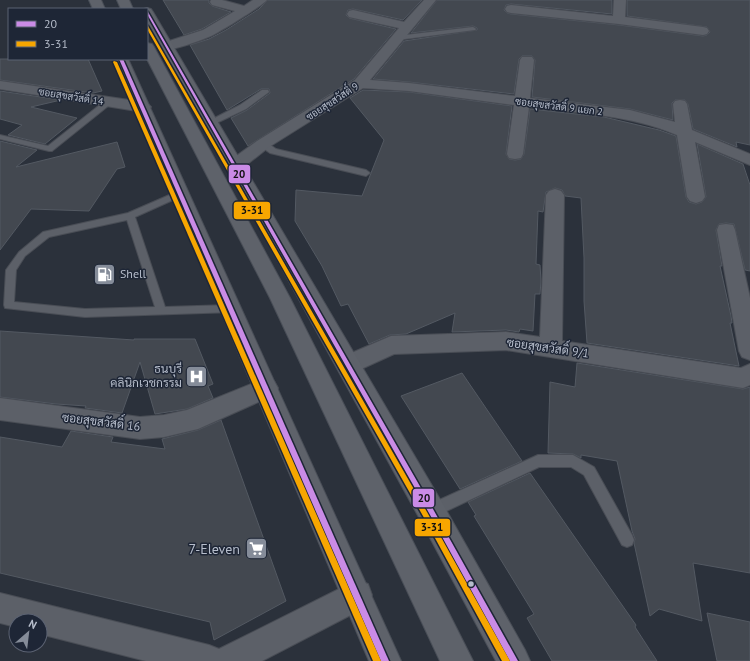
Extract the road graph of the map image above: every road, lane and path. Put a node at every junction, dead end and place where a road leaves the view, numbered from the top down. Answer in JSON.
{"nodes":[{"id":1,"x":261,"y":0,"type":"edge"},
{"id":2,"x":430,"y":0,"type":"edge"},
{"id":3,"x":620,"y":0,"type":"edge"},
{"id":4,"x":216,"y":2,"type":"dead end"},
{"id":5,"x":511,"y":9,"type":"dead end"},
{"id":6,"x":247,"y":10,"type":"junction"},
{"id":7,"x":353,"y":14,"type":"dead end"},
{"id":8,"x":619,"y":20,"type":"junction"},
{"id":9,"x":148,"y":21,"type":"edge"},
{"id":10,"x":407,"y":26,"type":"junction"},
{"id":11,"x":473,"y":29,"type":"dead end"},
{"id":12,"x":703,"y":30,"type":"dead end"},
{"id":13,"x":397,"y":38,"type":"junction"},
{"id":14,"x":156,"y":47,"type":"edge"},
{"id":15,"x":121,"y":60,"type":"edge"},
{"id":16,"x":527,"y":60,"type":"dead end"},
{"id":17,"x":360,"y":83,"type":"junction"},
{"id":18,"x":0,"y":86,"type":"edge"},
{"id":19,"x":265,"y":92,"type":"dead end"},
{"id":20,"x":522,"y":101,"type":"junction"},
{"id":21,"x":109,"y":102,"type":"junction"},
{"id":22,"x":680,"y":104,"type":"dead end"},
{"id":23,"x":143,"y":107,"type":"junction"},
{"id":24,"x":209,"y":123,"type":"junction"},
{"id":25,"x":684,"y":132,"type":"junction"},
{"id":26,"x":0,"y":137,"type":"edge"},
{"id":27,"x":263,"y":144,"type":"junction"},
{"id":28,"x":515,"y":154,"type":"dead end"},
{"id":29,"x":750,"y":160,"type":"edge"},
{"id":30,"x":234,"y":166,"type":"junction"},
{"id":31,"x":366,"y":174,"type":"dead end"},
{"id":32,"x":180,"y":192,"type":"junction"},
{"id":33,"x":555,"y":195,"type":"dead end"},
{"id":34,"x":696,"y":197,"type":"dead end"},
{"id":35,"x":130,"y":216,"type":"junction"},
{"id":36,"x":726,"y":230,"type":"dead end"},
{"id":37,"x":4,"y":305,"type":"edge"},
{"id":38,"x":230,"y":309,"type":"junction"},
{"id":39,"x":161,"y":310,"type":"junction"},
{"id":40,"x":551,"y":348,"type":"junction"},
{"id":41,"x":750,"y":351,"type":"edge"},
{"id":42,"x":348,"y":365,"type":"junction"},
{"id":43,"x":750,"y":374,"type":"edge"},
{"id":44,"x":266,"y":388,"type":"junction"},
{"id":45,"x":0,"y":409,"type":"edge"},
{"id":46,"x":431,"y":511,"type":"junction"},
{"id":47,"x":628,"y":540,"type":"dead end"},
{"id":48,"x":357,"y":595,"type":"junction"},
{"id":49,"x":0,"y":608,"type":"edge"},
{"id":50,"x":211,"y":661,"type":"edge"},
{"id":51,"x":385,"y":661,"type":"edge"},
{"id":52,"x":457,"y":661,"type":"edge"},
{"id":53,"x":514,"y":661,"type":"edge"}],
"edges":[{"from":1,"to":6,"type":"street"},
{"from":2,"to":10,"type":"street","name":"ซอยสุขสวัสดิ์ 9"},
{"from":3,"to":8,"type":"street"},
{"from":4,"to":6,"type":"street"},
{"from":5,"to":8,"type":"street"},
{"from":6,"to":14,"type":"street"},
{"from":7,"to":10,"type":"street"},
{"from":8,"to":12,"type":"street"},
{"from":9,"to":14,"type":"main road"},
{"from":10,"to":13,"type":"street","name":"ซอยสุขสวัสดิ์ 9"},
{"from":11,"to":13,"type":"lane"},
{"from":13,"to":17,"type":"street","name":"ซอยสุขสวัสดิ์ 9"},
{"from":14,"to":24,"type":"main road"},
{"from":14,"to":52,"type":"main road"},
{"from":15,"to":23,"type":"main road"},
{"from":16,"to":20,"type":"street"},
{"from":17,"to":20,"type":"street","name":"ซอยสุขสวัสดิ์ 9 แยก 2"},
{"from":17,"to":27,"type":"street","name":"ซอยสุขสวัสดิ์ 9"},
{"from":18,"to":21,"type":"street","name":"ซอยสุขสวัสดิ์ 14"},
{"from":19,"to":24,"type":"lane"},
{"from":20,"to":25,"type":"street","name":"ซอยสุขสวัสดิ์ 9 แยก 2"},
{"from":20,"to":28,"type":"street"},
{"from":21,"to":23,"type":"street","name":"ซอยสุขสวัสดิ์ 14"},
{"from":21,"to":26,"type":"lane"},
{"from":22,"to":25,"type":"street"},
{"from":23,"to":32,"type":"main road"},
{"from":24,"to":30,"type":"main road"},
{"from":25,"to":29,"type":"street","name":"ซอยสุขสวัสดิ์ 9 แยก 2"},
{"from":25,"to":34,"type":"street"},
{"from":27,"to":30,"type":"street","name":"ซอยสุขสวัสดิ์ 9"},
{"from":27,"to":31,"type":"lane"},
{"from":30,"to":42,"type":"main road"},
{"from":32,"to":35,"type":"lane"},
{"from":32,"to":38,"type":"main road"},
{"from":33,"to":40,"type":"street"},
{"from":35,"to":37,"type":"lane"},
{"from":35,"to":39,"type":"lane"},
{"from":36,"to":41,"type":"street"},
{"from":37,"to":39,"type":"lane"},
{"from":38,"to":39,"type":"lane"},
{"from":38,"to":44,"type":"main road"},
{"from":40,"to":42,"type":"street","name":"ซอยสุขสวัสดิ์ 9/1"},
{"from":40,"to":43,"type":"street","name":"ซอยสุขสวัสดิ์ 9/1"},
{"from":42,"to":46,"type":"main road"},
{"from":44,"to":45,"type":"street","name":"ซอยสุขสวัสดิ์ 16"},
{"from":44,"to":48,"type":"main road"},
{"from":46,"to":47,"type":"lane"},
{"from":46,"to":53,"type":"main road"},
{"from":48,"to":50,"type":"street"},
{"from":48,"to":51,"type":"main road"},
{"from":49,"to":50,"type":"street"}]}
